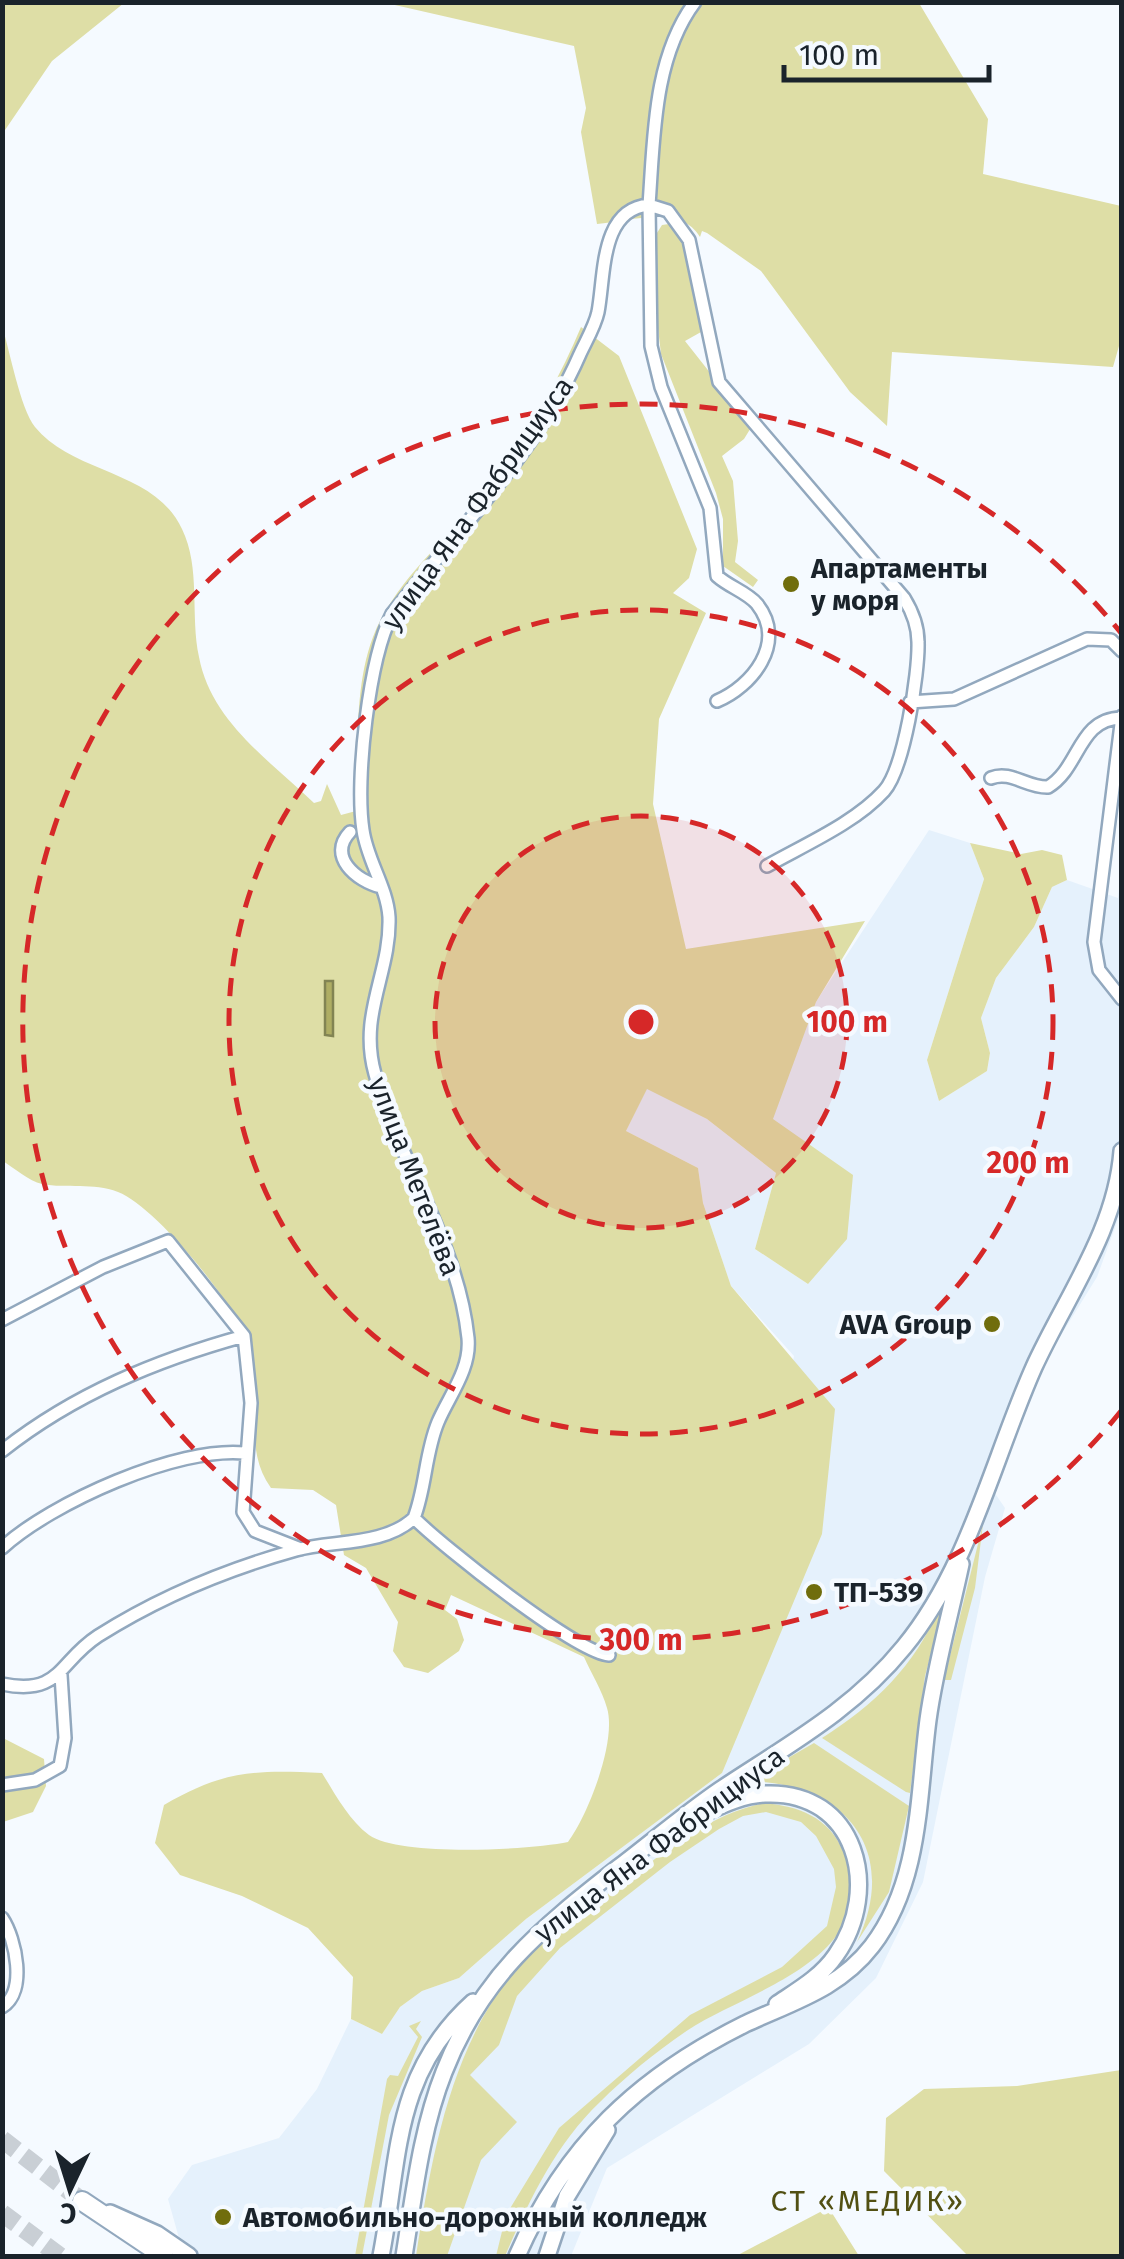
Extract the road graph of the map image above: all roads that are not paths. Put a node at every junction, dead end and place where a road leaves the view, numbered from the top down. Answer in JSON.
{"nodes":[{"id":1,"x":695,"y":2,"type":"edge"},
{"id":2,"x":649,"y":205,"type":"junction"},
{"id":3,"x":1122,"y":651,"type":"edge"},
{"id":4,"x":717,"y":701,"type":"dead end"},
{"id":5,"x":910,"y":702,"type":"junction"},
{"id":6,"x":1121,"y":717,"type":"edge"},
{"id":7,"x":992,"y":778,"type":"dead end"},
{"id":8,"x":356,"y":830,"type":"junction"},
{"id":9,"x":767,"y":866,"type":"dead end"},
{"id":10,"x":381,"y":887,"type":"junction"},
{"id":11,"x":1122,"y":999,"type":"edge"},
{"id":12,"x":1122,"y":1151,"type":"edge"},
{"id":13,"x":2,"y":1320,"type":"edge"},
{"id":14,"x":244,"y":1336,"type":"junction"},
{"id":15,"x":2,"y":1451,"type":"edge"},
{"id":16,"x":245,"y":1454,"type":"junction"},
{"id":17,"x":414,"y":1518,"type":"junction"},
{"id":18,"x":969,"y":1531,"type":"junction"},
{"id":19,"x":2,"y":1548,"type":"edge"},
{"id":20,"x":301,"y":1549,"type":"junction"},
{"id":21,"x":609,"y":1655,"type":"dead end"},
{"id":22,"x":61,"y":1674,"type":"junction"},
{"id":23,"x":2,"y":1684,"type":"edge"},
{"id":24,"x":2,"y":1786,"type":"edge"},
{"id":25,"x":666,"y":1830,"type":"junction"},
{"id":26,"x":2,"y":1918,"type":"edge"},
{"id":27,"x":487,"y":1990,"type":"junction"},
{"id":28,"x":2,"y":2007,"type":"edge"},
{"id":29,"x":744,"y":2025,"type":"junction"},
{"id":30,"x":640,"y":2092,"type":"junction"},
{"id":31,"x":82,"y":2201,"type":"joint"},
{"id":32,"x":164,"y":2256,"type":"edge"},
{"id":33,"x":190,"y":2256,"type":"edge"},
{"id":34,"x":381,"y":2256,"type":"edge"},
{"id":35,"x":404,"y":2256,"type":"edge"},
{"id":36,"x":517,"y":2256,"type":"edge"},
{"id":37,"x":547,"y":2256,"type":"edge"}],
"edges":[{"from":1,"to":2,"type":"street"},
{"from":2,"to":4,"type":"street"},
{"from":2,"to":5,"type":"street"},
{"from":2,"to":8,"type":"street","name":"улица Яна Фабрициуса"},
{"from":3,"to":5,"type":"street"},
{"from":5,"to":9,"type":"street"},
{"from":6,"to":7,"type":"street"},
{"from":6,"to":11,"type":"street"},
{"from":8,"to":10,"type":"street","name":"улица Метелёва"},
{"from":8,"to":10,"type":"street"},
{"from":10,"to":17,"type":"street","name":"улица Метелёва"},
{"from":12,"to":18,"type":"main road","name":"улица Яна Фабрициуса"},
{"from":13,"to":14,"type":"street"},
{"from":14,"to":15,"type":"street"},
{"from":14,"to":16,"type":"street"},
{"from":16,"to":19,"type":"street"},
{"from":16,"to":20,"type":"street"},
{"from":17,"to":20,"type":"street"},
{"from":17,"to":21,"type":"street"},
{"from":18,"to":25,"type":"main road","name":"улица Яна Фабрициуса"},
{"from":18,"to":29,"type":"main road","name":"улица Яна Фабрициуса"},
{"from":20,"to":22,"type":"street"},
{"from":22,"to":23,"type":"street"},
{"from":22,"to":24,"type":"street"},
{"from":25,"to":27,"type":"main road","name":"улица Яна Фабрициуса"},
{"from":25,"to":29,"type":"main road"},
{"from":26,"to":28,"type":"street"},
{"from":27,"to":34,"type":"main road"},
{"from":27,"to":35,"type":"main road","name":"улица Яна Фабрициуса"},
{"from":29,"to":30,"type":"main road","name":"улица Яна Фабрициуса"},
{"from":30,"to":36,"type":"main road","name":"улица Яна Фабрициуса"},
{"from":30,"to":37,"type":"main road"},
{"from":31,"to":32,"type":"main road"},
{"from":31,"to":33,"type":"main road"}]}
